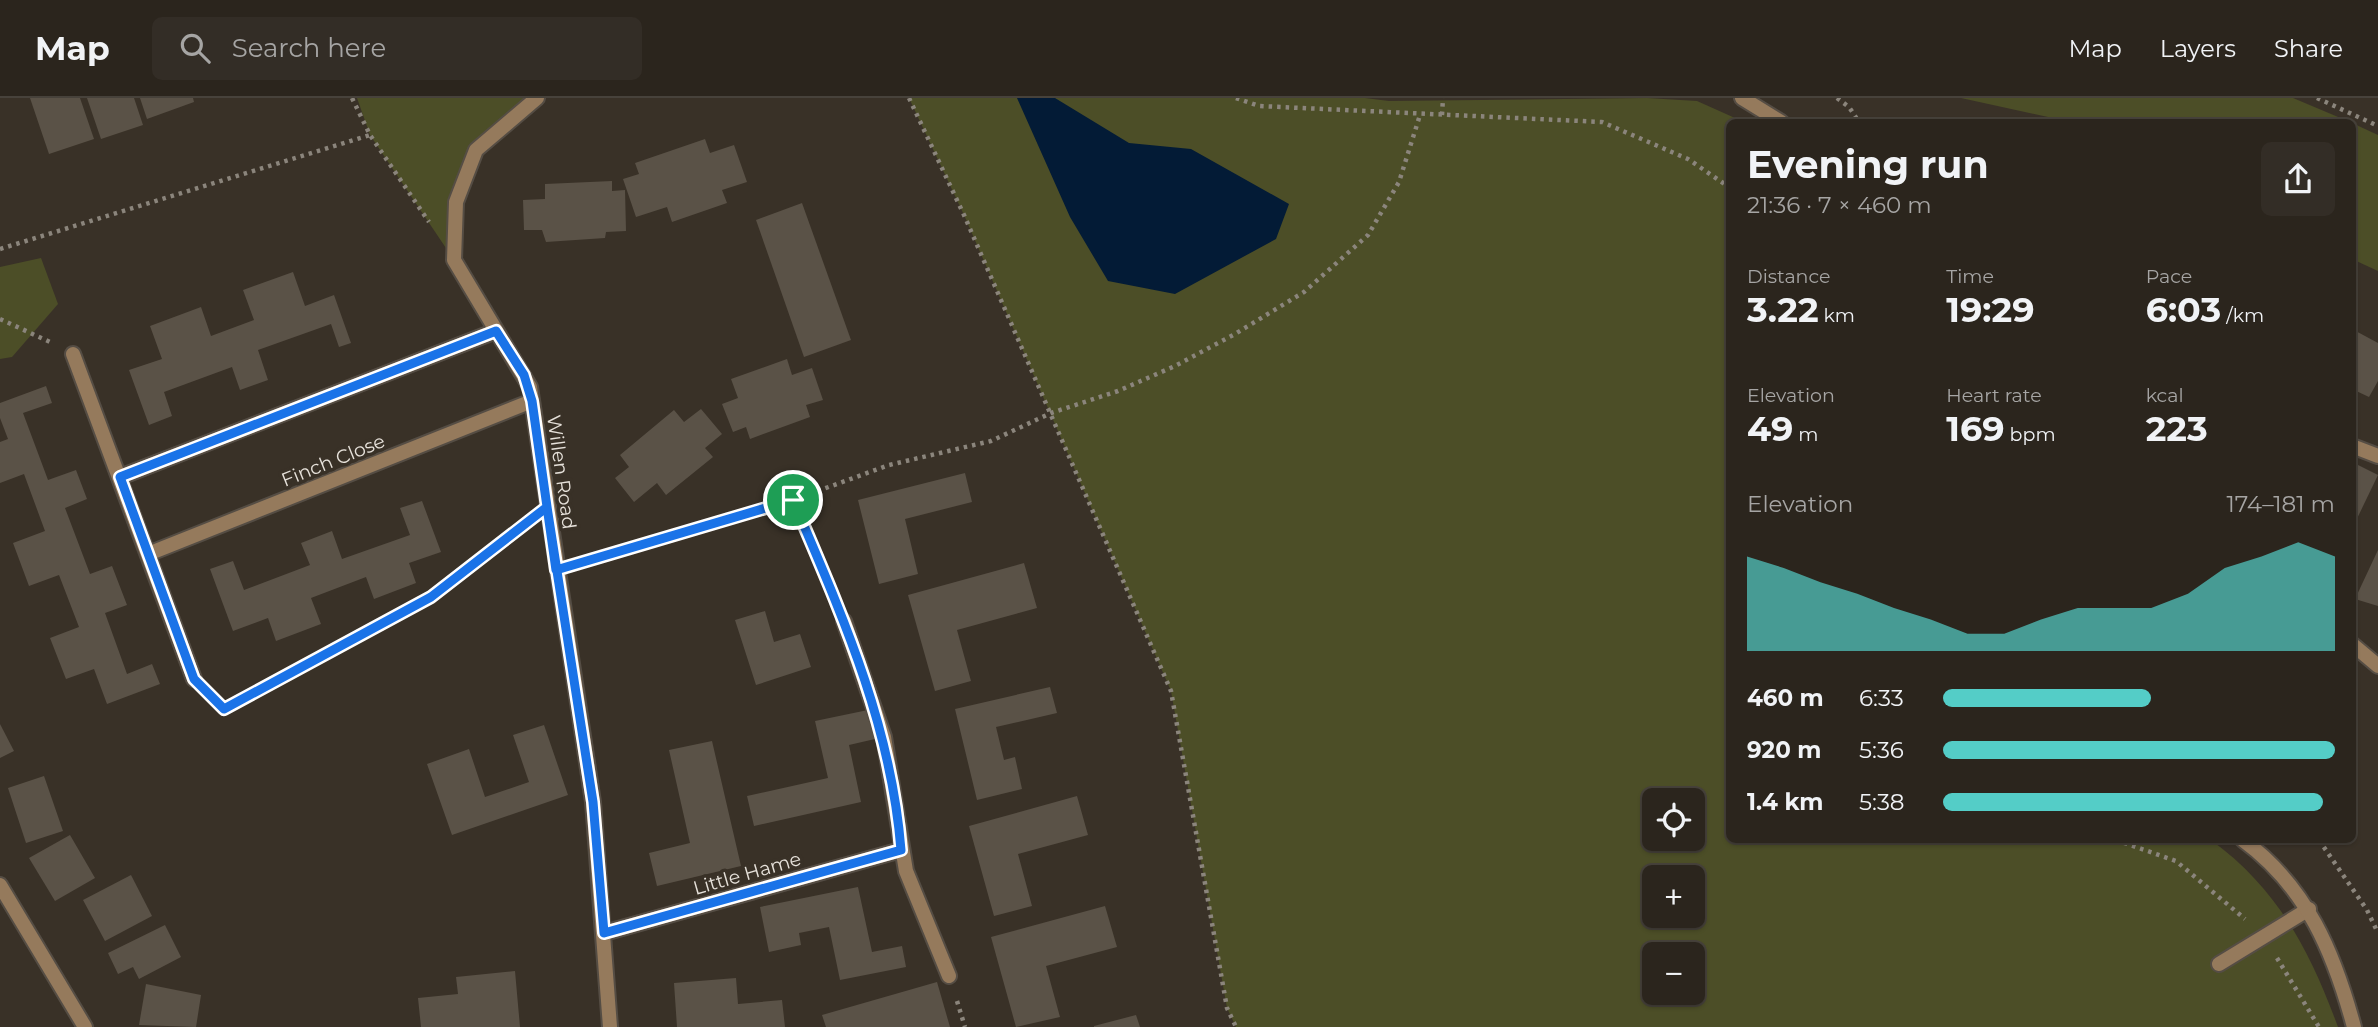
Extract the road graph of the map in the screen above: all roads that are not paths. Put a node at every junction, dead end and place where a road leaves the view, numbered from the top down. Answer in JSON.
{"nodes":[{"id":1,"x":537,"y":98,"type":"edge"},
{"id":2,"x":1742,"y":98,"type":"edge"},
{"id":3,"x":1776,"y":119,"type":"edge"},
{"id":4,"x":496,"y":331,"type":"junction"},
{"id":5,"x":74,"y":354,"type":"road end"},
{"id":6,"x":532,"y":401,"type":"junction"},
{"id":7,"x":2356,"y":448,"type":"edge"},
{"id":8,"x":2378,"y":456,"type":"edge"},
{"id":9,"x":120,"y":477,"type":"junction"},
{"id":10,"x":148,"y":554,"type":"junction"},
{"id":11,"x":844,"y":621,"type":"road end"},
{"id":12,"x":2356,"y":647,"type":"edge"},
{"id":13,"x":2378,"y":666,"type":"edge"},
{"id":14,"x":194,"y":679,"type":"road end"},
{"id":15,"x":2246,"y":843,"type":"edge"},
{"id":16,"x":901,"y":850,"type":"junction"},
{"id":17,"x":0,"y":885,"type":"edge"},
{"id":18,"x":2309,"y":909,"type":"junction"},
{"id":19,"x":604,"y":933,"type":"junction"},
{"id":20,"x":2220,"y":964,"type":"dead end"},
{"id":21,"x":949,"y":976,"type":"dead end"},
{"id":22,"x":85,"y":1027,"type":"edge"},
{"id":23,"x":610,"y":1027,"type":"edge"},
{"id":24,"x":2354,"y":1027,"type":"edge"}],
"edges":[{"from":1,"to":4,"type":"street","name":"Willen Road"},
{"from":2,"to":3,"type":"street"},
{"from":4,"to":6,"type":"street","name":"Willen Road"},
{"from":4,"to":9,"type":"street"},
{"from":5,"to":9,"type":"street"},
{"from":6,"to":10,"type":"street","name":"Finch Close"},
{"from":6,"to":19,"type":"street","name":"Willen Road"},
{"from":7,"to":8,"type":"street"},
{"from":9,"to":10,"type":"street"},
{"from":10,"to":14,"type":"street"},
{"from":11,"to":16,"type":"street"},
{"from":12,"to":13,"type":"street"},
{"from":15,"to":18,"type":"street"},
{"from":16,"to":19,"type":"street","name":"Little Hame"},
{"from":16,"to":21,"type":"street"},
{"from":17,"to":22,"type":"street"},
{"from":18,"to":20,"type":"street"},
{"from":18,"to":24,"type":"street"},
{"from":19,"to":23,"type":"street","name":"Willen Road"}]}
